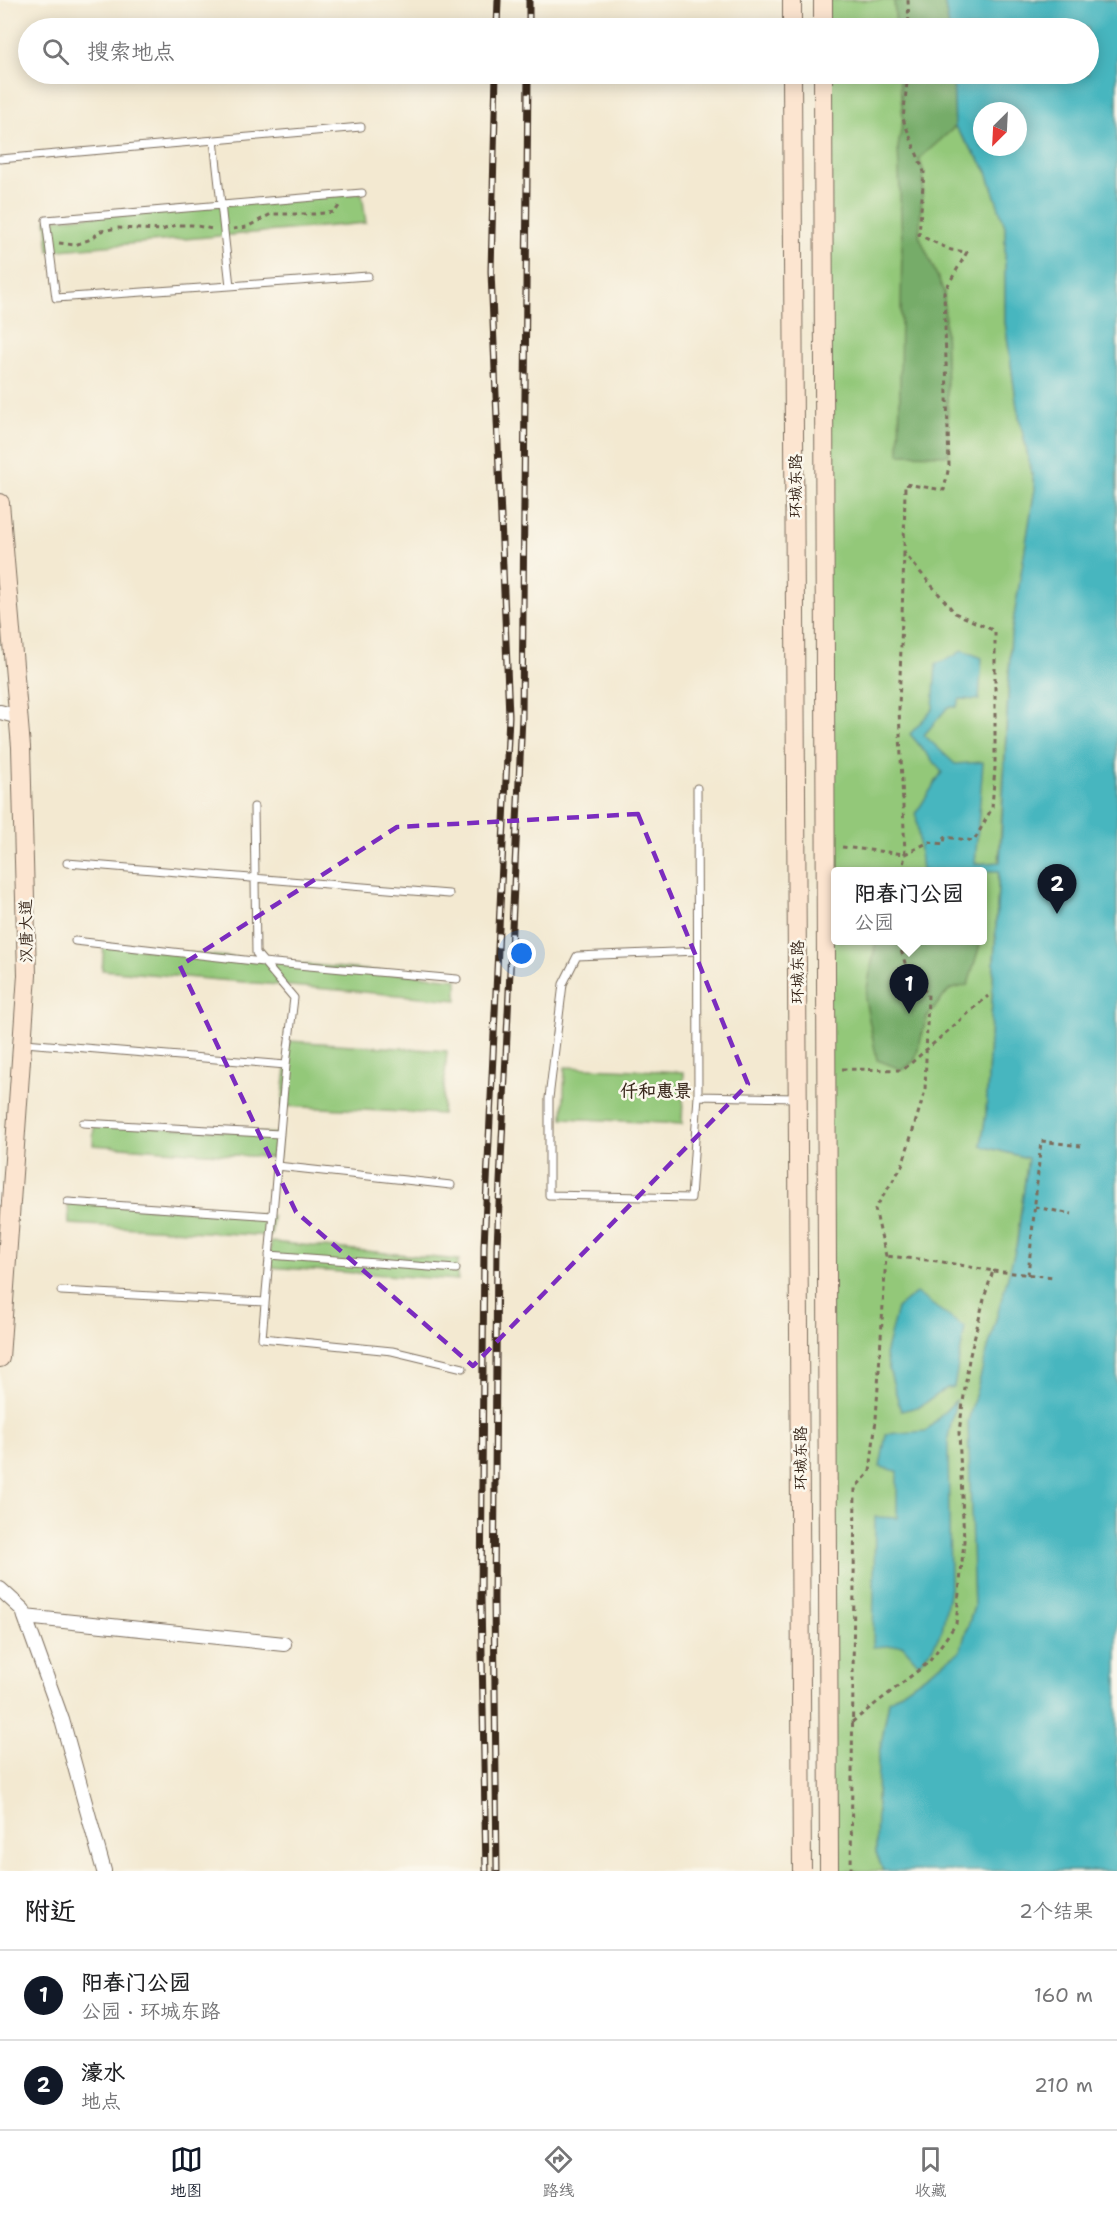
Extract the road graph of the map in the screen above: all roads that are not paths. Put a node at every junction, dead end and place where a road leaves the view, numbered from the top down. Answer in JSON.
{"nodes":[{"id":1,"x":792,"y":0,"type":"edge"},
{"id":2,"x":823,"y":0,"type":"edge"},
{"id":3,"x":792,"y":18,"type":"edge"},
{"id":4,"x":823,"y":18,"type":"edge"},
{"id":5,"x":792,"y":84,"type":"edge"},
{"id":6,"x":823,"y":84,"type":"edge"},
{"id":7,"x":361,"y":127,"type":"dead end"},
{"id":8,"x":214,"y":140,"type":"junction"},
{"id":9,"x":0,"y":159,"type":"edge"},
{"id":10,"x":362,"y":193,"type":"dead end"},
{"id":11,"x":221,"y":204,"type":"junction"},
{"id":12,"x":368,"y":276,"type":"dead end"},
{"id":13,"x":230,"y":286,"type":"junction"},
{"id":14,"x":0,"y":503,"type":"edge"},
{"id":15,"x":0,"y":712,"type":"edge"},
{"id":16,"x":19,"y":717,"type":"junction"},
{"id":17,"x":697,"y":788,"type":"dead end"},
{"id":18,"x":254,"y":807,"type":"dead end"},
{"id":19,"x":67,"y":863,"type":"dead end"},
{"id":20,"x":255,"y":879,"type":"junction"},
{"id":21,"x":449,"y":894,"type":"dead end"},
{"id":22,"x":75,"y":941,"type":"dead end"},
{"id":23,"x":697,"y":951,"type":"junction"},
{"id":24,"x":263,"y":962,"type":"junction"},
{"id":25,"x":457,"y":979,"type":"dead end"},
{"id":26,"x":22,"y":1043,"type":"junction"},
{"id":27,"x":286,"y":1065,"type":"junction"},
{"id":28,"x":698,"y":1096,"type":"junction"},
{"id":29,"x":798,"y":1098,"type":"junction"},
{"id":30,"x":83,"y":1123,"type":"dead end"},
{"id":31,"x":280,"y":1134,"type":"junction"},
{"id":32,"x":277,"y":1166,"type":"junction"},
{"id":33,"x":451,"y":1185,"type":"dead end"},
{"id":34,"x":68,"y":1202,"type":"dead end"},
{"id":35,"x":273,"y":1216,"type":"junction"},
{"id":36,"x":269,"y":1256,"type":"junction"},
{"id":37,"x":456,"y":1269,"type":"dead end"},
{"id":38,"x":61,"y":1291,"type":"dead end"},
{"id":39,"x":265,"y":1302,"type":"junction"},
{"id":40,"x":0,"y":1358,"type":"edge"},
{"id":41,"x":463,"y":1368,"type":"dead end"},
{"id":42,"x":0,"y":1589,"type":"edge"},
{"id":43,"x":25,"y":1617,"type":"junction"},
{"id":44,"x":284,"y":1644,"type":"dead end"},
{"id":45,"x":104,"y":1871,"type":"edge"},
{"id":46,"x":802,"y":1871,"type":"edge"},
{"id":47,"x":829,"y":1871,"type":"edge"}],
"edges":[{"from":1,"to":3,"type":"main road"},
{"from":2,"to":4,"type":"main road"},
{"from":5,"to":29,"type":"main road","name":"环城东路"},
{"from":6,"to":47,"type":"main road","name":"环城东路"},
{"from":7,"to":8,"type":"lane"},
{"from":8,"to":9,"type":"lane"},
{"from":8,"to":11,"type":"lane"},
{"from":10,"to":11,"type":"lane"},
{"from":11,"to":13,"type":"lane"},
{"from":11,"to":13,"type":"lane"},
{"from":12,"to":13,"type":"lane"},
{"from":14,"to":16,"type":"main road","name":"汉唐大道"},
{"from":15,"to":16,"type":"street"},
{"from":16,"to":26,"type":"main road","name":"汉唐大道"},
{"from":17,"to":23,"type":"lane"},
{"from":18,"to":20,"type":"lane"},
{"from":19,"to":20,"type":"lane"},
{"from":20,"to":21,"type":"lane"},
{"from":20,"to":24,"type":"lane"},
{"from":22,"to":24,"type":"lane"},
{"from":23,"to":28,"type":"lane"},
{"from":23,"to":28,"type":"lane"},
{"from":24,"to":25,"type":"lane"},
{"from":24,"to":27,"type":"lane"},
{"from":26,"to":27,"type":"lane"},
{"from":26,"to":40,"type":"main road","name":"汉唐大道"},
{"from":27,"to":31,"type":"lane"},
{"from":28,"to":29,"type":"lane"},
{"from":29,"to":46,"type":"main road","name":"环城东路"},
{"from":30,"to":31,"type":"lane"},
{"from":31,"to":32,"type":"lane"},
{"from":32,"to":33,"type":"lane"},
{"from":32,"to":35,"type":"lane"},
{"from":34,"to":35,"type":"lane"},
{"from":35,"to":36,"type":"lane"},
{"from":36,"to":37,"type":"lane"},
{"from":36,"to":39,"type":"lane"},
{"from":38,"to":39,"type":"lane"},
{"from":39,"to":41,"type":"lane"},
{"from":42,"to":43,"type":"street"},
{"from":43,"to":44,"type":"street"},
{"from":43,"to":45,"type":"street"}]}
